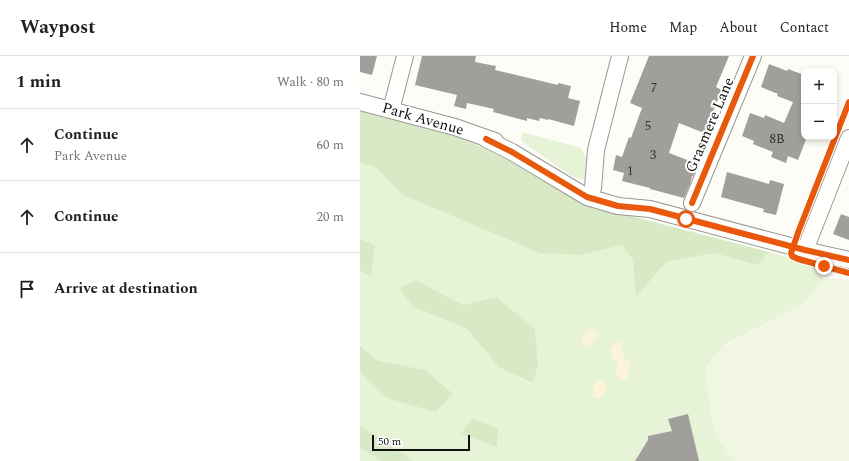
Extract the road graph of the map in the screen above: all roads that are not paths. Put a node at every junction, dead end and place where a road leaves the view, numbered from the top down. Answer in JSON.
{"nodes":[{"id":1,"x":404,"y":56,"type":"edge"},
{"id":2,"x":620,"y":56,"type":"edge"},
{"id":3,"x":753,"y":56,"type":"edge"},
{"id":4,"x":360,"y":102,"type":"edge"},
{"id":5,"x":391,"y":110,"type":"junction"},
{"id":6,"x":849,"y":138,"type":"edge"},
{"id":7,"x":486,"y":139,"type":"junction"},
{"id":8,"x":593,"y":188,"type":"junction"},
{"id":9,"x":692,"y":203,"type":"dead end"},
{"id":10,"x":650,"y":209,"type":"junction"},
{"id":11,"x":805,"y":250,"type":"junction"},
{"id":12,"x":849,"y":260,"type":"edge"}],
"edges":[{"from":1,"to":5,"type":"street"},
{"from":2,"to":8,"type":"street"},
{"from":3,"to":9,"type":"street","name":"Grasmere Lane"},
{"from":4,"to":5,"type":"street","name":"Park Avenue"},
{"from":5,"to":7,"type":"street","name":"Park Avenue"},
{"from":6,"to":11,"type":"street"},
{"from":7,"to":8,"type":"street","name":"Park Avenue"},
{"from":7,"to":10,"type":"street","name":"Park Avenue"},
{"from":8,"to":10,"type":"street","name":"Park Avenue"},
{"from":10,"to":11,"type":"street","name":"Park Avenue"},
{"from":11,"to":12,"type":"street","name":"Park Avenue"}]}
